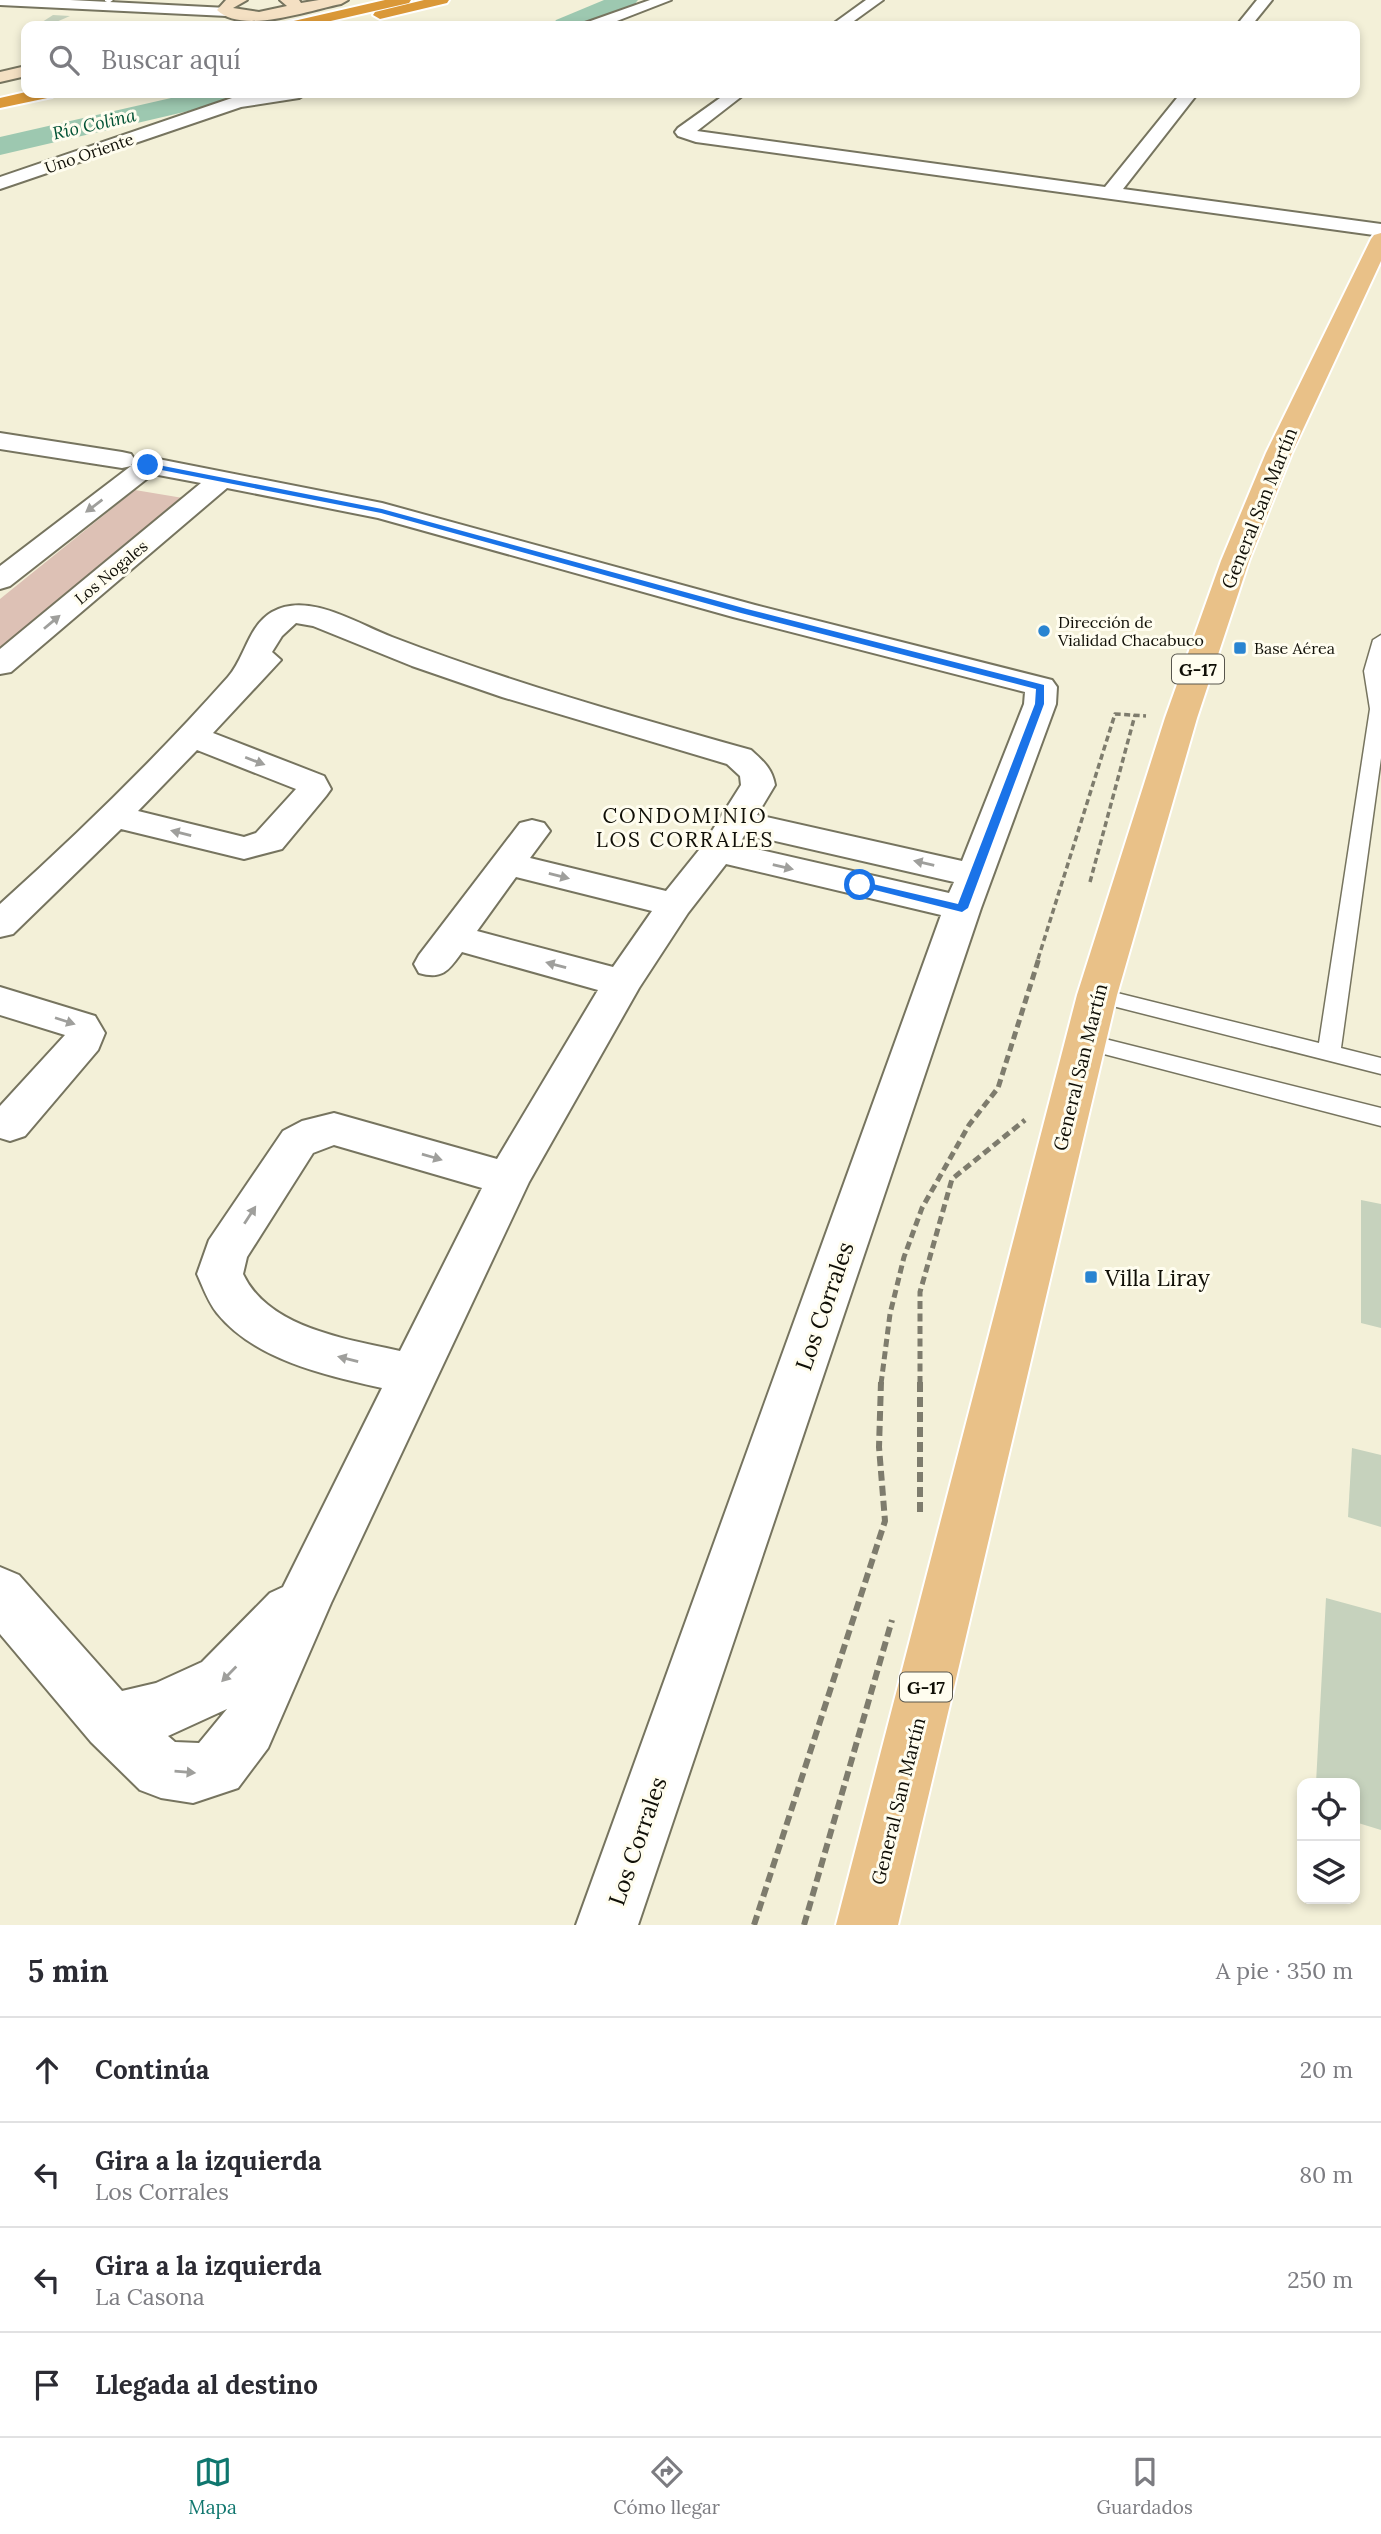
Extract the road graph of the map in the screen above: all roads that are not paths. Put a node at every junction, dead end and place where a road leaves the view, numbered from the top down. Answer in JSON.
{"nodes":[{"id":1,"x":86,"y":0,"type":"edge"},
{"id":2,"x":109,"y":0,"type":"edge"},
{"id":3,"x":341,"y":0,"type":"edge"},
{"id":4,"x":404,"y":0,"type":"edge"},
{"id":5,"x":442,"y":0,"type":"edge"},
{"id":6,"x":664,"y":0,"type":"edge"},
{"id":7,"x":876,"y":0,"type":"edge"},
{"id":8,"x":1265,"y":0,"type":"edge"},
{"id":9,"x":0,"y":1,"type":"edge"},
{"id":10,"x":288,"y":5,"type":"edge"},
{"id":11,"x":230,"y":11,"type":"edge"},
{"id":12,"x":312,"y":21,"type":"edge"},
{"id":13,"x":352,"y":21,"type":"edge"},
{"id":14,"x":604,"y":21,"type":"edge"},
{"id":15,"x":844,"y":21,"type":"edge"},
{"id":16,"x":1247,"y":21,"type":"edge"},
{"id":17,"x":21,"y":72,"type":"edge"},
{"id":18,"x":0,"y":76,"type":"edge"},
{"id":19,"x":21,"y":88,"type":"edge"},
{"id":20,"x":0,"y":93,"type":"edge"},
{"id":21,"x":23,"y":98,"type":"edge"},
{"id":22,"x":265,"y":98,"type":"edge"},
{"id":23,"x":731,"y":98,"type":"edge"},
{"id":24,"x":1186,"y":98,"type":"edge"},
{"id":25,"x":0,"y":103,"type":"edge"},
{"id":26,"x":0,"y":183,"type":"edge"},
{"id":27,"x":1110,"y":193,"type":"junction"},
{"id":28,"x":1381,"y":230,"type":"edge"},
{"id":29,"x":1381,"y":239,"type":"edge"},
{"id":30,"x":0,"y":441,"type":"edge"},
{"id":31,"x":135,"y":463,"type":"junction"},
{"id":32,"x":222,"y":480,"type":"junction"},
{"id":33,"x":0,"y":580,"type":"edge"},
{"id":34,"x":1381,"y":640,"type":"edge"},
{"id":35,"x":0,"y":665,"type":"edge"},
{"id":36,"x":191,"y":736,"type":"junction"},
{"id":37,"x":113,"y":816,"type":"junction"},
{"id":38,"x":533,"y":831,"type":"dead end"},
{"id":39,"x":726,"y":836,"type":"junction"},
{"id":40,"x":507,"y":864,"type":"junction"},
{"id":41,"x":969,"y":892,"type":"junction"},
{"id":42,"x":675,"y":905,"type":"junction"},
{"id":43,"x":0,"y":925,"type":"edge"},
{"id":44,"x":622,"y":983,"type":"junction"},
{"id":45,"x":1097,"y":995,"type":"junction"},
{"id":46,"x":0,"y":1000,"type":"edge"},
{"id":47,"x":1085,"y":1042,"type":"junction"},
{"id":48,"x":1329,"y":1053,"type":"junction"},
{"id":49,"x":1381,"y":1066,"type":"edge"},
{"id":50,"x":1381,"y":1117,"type":"edge"},
{"id":51,"x":3,"y":1128,"type":"edge"},
{"id":52,"x":508,"y":1179,"type":"junction"},
{"id":53,"x":414,"y":1375,"type":"junction"},
{"id":54,"x":310,"y":1589,"type":"junction"},
{"id":55,"x":0,"y":1593,"type":"edge"},
{"id":56,"x":111,"y":1722,"type":"junction"},
{"id":57,"x":607,"y":1925,"type":"edge"},
{"id":58,"x":867,"y":1925,"type":"edge"}],
"edges":[{"from":1,"to":2,"type":"street"},
{"from":2,"to":11,"type":"street"},
{"from":3,"to":10,"type":"street"},
{"from":4,"to":12,"type":"highway"},
{"from":5,"to":13,"type":"highway"},
{"from":6,"to":14,"type":"street"},
{"from":7,"to":15,"type":"street"},
{"from":8,"to":16,"type":"street"},
{"from":9,"to":11,"type":"street"},
{"from":10,"to":11,"type":"street"},
{"from":17,"to":18,"type":"street"},
{"from":19,"to":20,"type":"highway"},
{"from":21,"to":25,"type":"highway"},
{"from":22,"to":26,"type":"street","name":"Uno Oriente"},
{"from":23,"to":27,"type":"street"},
{"from":24,"to":27,"type":"street"},
{"from":27,"to":28,"type":"street"},
{"from":29,"to":45,"type":"main road","name":"General San Martín","number":"G-17"},
{"from":30,"to":31,"type":"street"},
{"from":31,"to":32,"type":"street"},
{"from":31,"to":33,"type":"street","one_way":true},
{"from":35,"to":32,"type":"street","name":"Los Nogales","one_way":true},
{"from":32,"to":41,"type":"street","name":"Los Corrales"},
{"from":34,"to":48,"type":"lane"},
{"from":36,"to":37,"type":"street"},
{"from":36,"to":37,"type":"street","one_way":true},
{"from":36,"to":39,"type":"street"},
{"from":37,"to":43,"type":"street"},
{"from":38,"to":40,"type":"street"},
{"from":39,"to":41,"type":"street"},
{"from":39,"to":42,"type":"street"},
{"from":40,"to":42,"type":"street","one_way":true},
{"from":44,"to":40,"type":"street","one_way":true},
{"from":41,"to":57,"type":"street","name":"Los Corrales"},
{"from":42,"to":44,"type":"street"},
{"from":44,"to":52,"type":"street"},
{"from":45,"to":47,"type":"main road","name":"General San Martín","number":"G-17"},
{"from":45,"to":48,"type":"lane"},
{"from":46,"to":51,"type":"street","one_way":true},
{"from":47,"to":50,"type":"lane"},
{"from":47,"to":58,"type":"main road","name":"General San Martín","number":"G-17"},
{"from":48,"to":49,"type":"lane"},
{"from":52,"to":53,"type":"street"},
{"from":53,"to":52,"type":"street","one_way":true},
{"from":53,"to":54,"type":"street"},
{"from":54,"to":56,"type":"street","one_way":true},
{"from":56,"to":54,"type":"street","one_way":true},
{"from":55,"to":56,"type":"street"}]}
